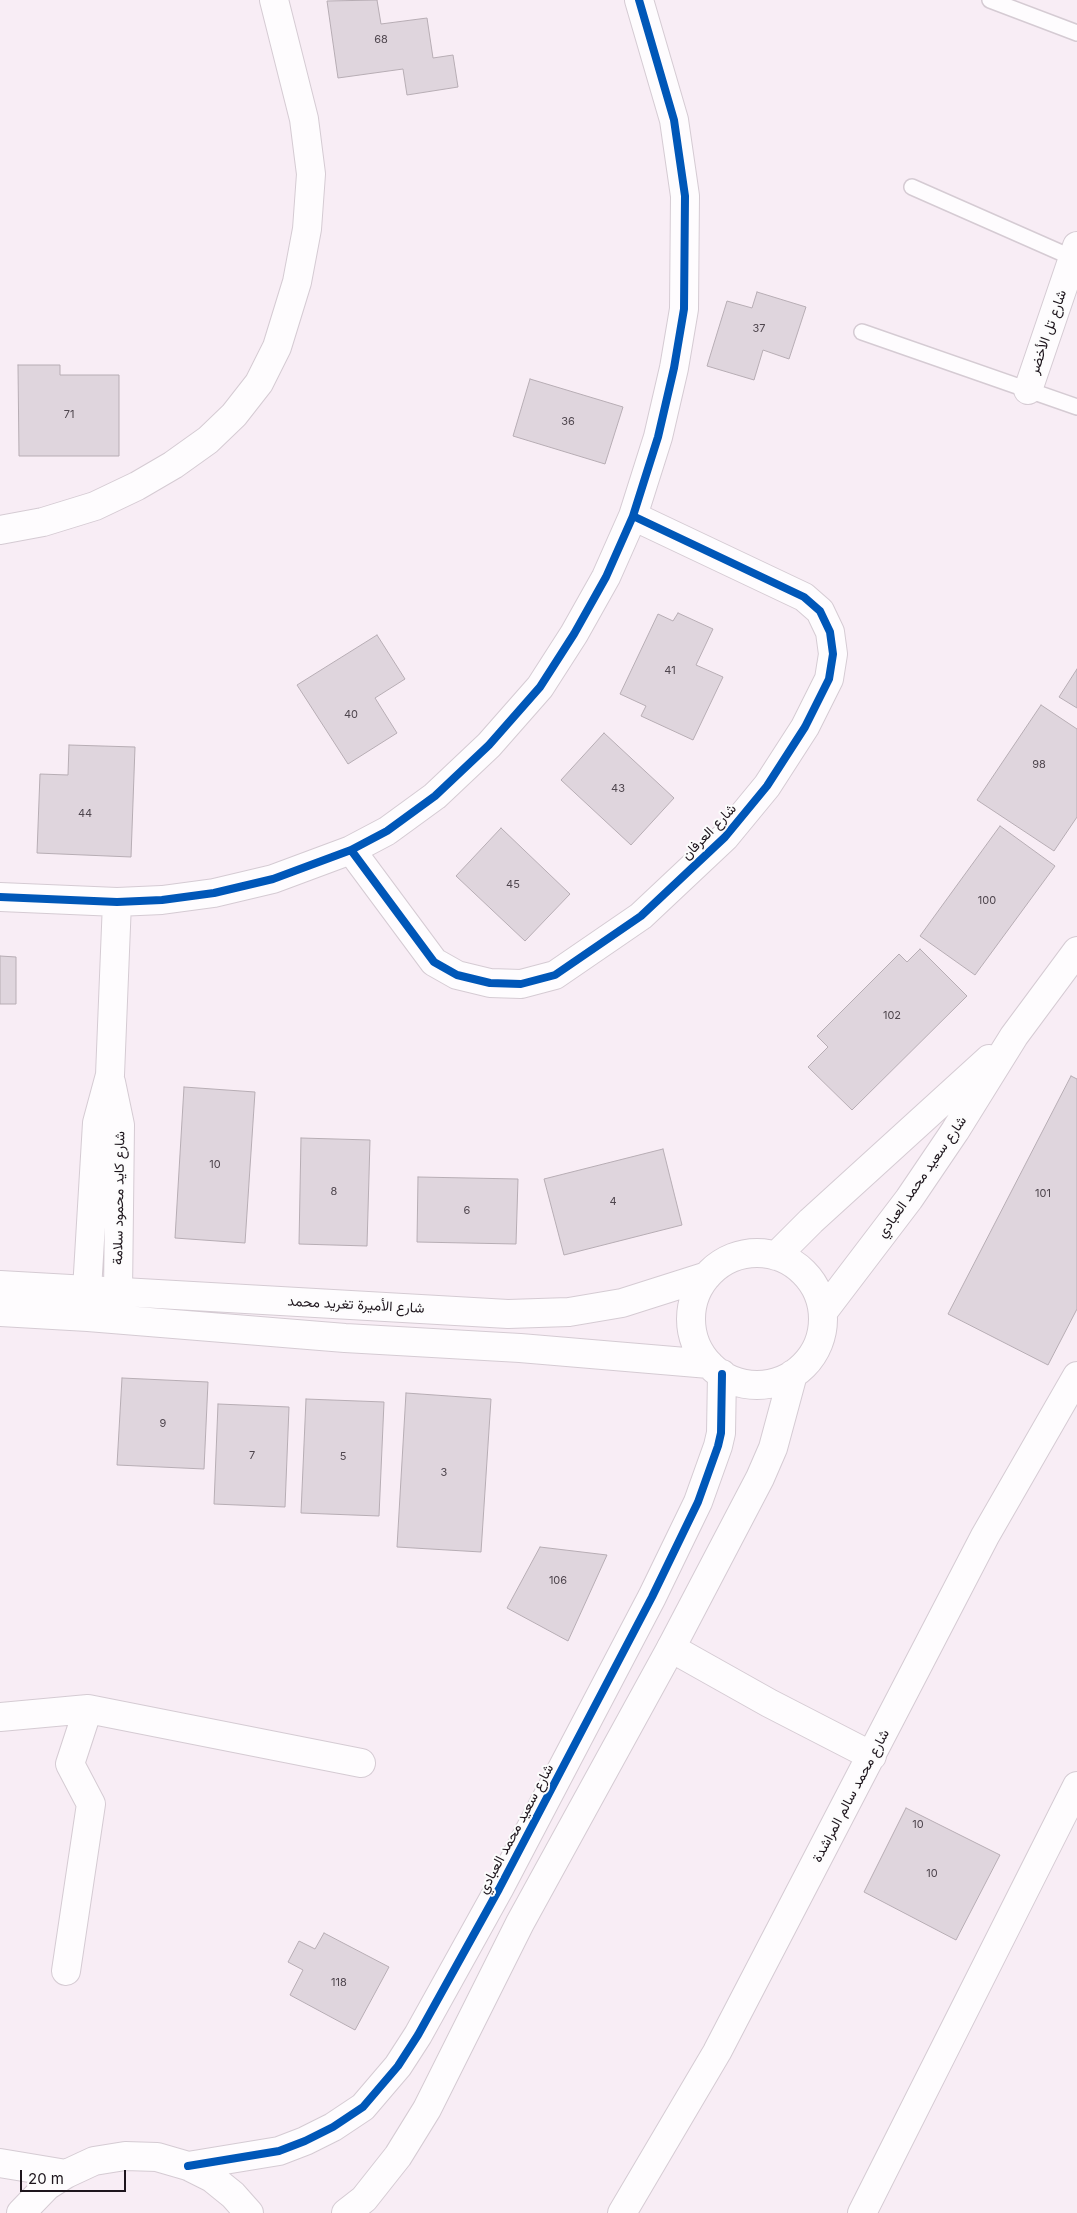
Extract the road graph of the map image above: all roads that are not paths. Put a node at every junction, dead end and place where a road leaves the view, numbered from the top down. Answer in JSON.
{"nodes":[{"id":1,"x":274,"y":0,"type":"edge"},
{"id":2,"x":639,"y":0,"type":"edge"},
{"id":3,"x":990,"y":0,"type":"edge"},
{"id":4,"x":1077,"y":33,"type":"edge"},
{"id":5,"x":912,"y":187,"type":"dead end"},
{"id":6,"x":1075,"y":252,"type":"edge"},
{"id":7,"x":862,"y":332,"type":"dead end"},
{"id":8,"x":1028,"y":390,"type":"junction"},
{"id":9,"x":1077,"y":407,"type":"edge"},
{"id":10,"x":633,"y":516,"type":"junction"},
{"id":11,"x":0,"y":530,"type":"edge"},
{"id":12,"x":351,"y":850,"type":"junction"},
{"id":13,"x":0,"y":897,"type":"edge"},
{"id":14,"x":117,"y":902,"type":"junction"},
{"id":15,"x":1077,"y":951,"type":"edge"},
{"id":16,"x":1068,"y":982,"type":"edge"},
{"id":17,"x":1014,"y":1036,"type":"junction"},
{"id":18,"x":110,"y":1075,"type":"junction"},
{"id":19,"x":776,"y":1256,"type":"junction"},
{"id":20,"x":707,"y":1276,"type":"junction"},
{"id":21,"x":0,"y":1285,"type":"edge"},
{"id":22,"x":87,"y":1290,"type":"junction"},
{"id":23,"x":118,"y":1292,"type":"junction"},
{"id":24,"x":0,"y":1312,"type":"edge"},
{"id":25,"x":823,"y":1312,"type":"junction"},
{"id":26,"x":716,"y":1369,"type":"junction"},
{"id":27,"x":793,"y":1374,"type":"junction"},
{"id":28,"x":1077,"y":1376,"type":"edge"},
{"id":29,"x":671,"y":1648,"type":"junction"},
{"id":30,"x":88,"y":1709,"type":"junction"},
{"id":31,"x":0,"y":1717,"type":"edge"},
{"id":32,"x":872,"y":1756,"type":"junction"},
{"id":33,"x":361,"y":1763,"type":"dead end"},
{"id":34,"x":1077,"y":1786,"type":"edge"},
{"id":35,"x":66,"y":1971,"type":"dead end"},
{"id":36,"x":0,"y":2163,"type":"edge"},
{"id":37,"x":188,"y":2166,"type":"junction"},
{"id":38,"x":66,"y":2174,"type":"junction"},
{"id":39,"x":21,"y":2213,"type":"edge"},
{"id":40,"x":249,"y":2213,"type":"edge"},
{"id":41,"x":346,"y":2213,"type":"edge"},
{"id":42,"x":622,"y":2213,"type":"edge"},
{"id":43,"x":862,"y":2213,"type":"edge"}],
"edges":[{"from":1,"to":11,"type":"street"},
{"from":2,"to":10,"type":"street"},
{"from":3,"to":4,"type":"lane"},
{"from":5,"to":6,"type":"lane"},
{"from":6,"to":8,"type":"street","name":"شارع تل الأخضر"},
{"from":7,"to":8,"type":"lane"},
{"from":8,"to":9,"type":"lane"},
{"from":10,"to":12,"type":"street"},
{"from":10,"to":12,"type":"street","name":"شارع العرفان"},
{"from":12,"to":14,"type":"street"},
{"from":13,"to":14,"type":"street"},
{"from":14,"to":18,"type":"street","name":"شارع كايد محمود سلامة"},
{"from":15,"to":16,"type":"street","name":"شارع سعيد محمد العبادي"},
{"from":16,"to":17,"type":"street","name":"شارع سعيد محمد العبادي"},
{"from":17,"to":19,"type":"street","name":"شارع سعيد محمد العبادي"},
{"from":17,"to":25,"type":"street","name":"شارع سعيد محمد العبادي"},
{"from":18,"to":22,"type":"street","name":"شارع كايد محمود سلامة"},
{"from":18,"to":23,"type":"street","name":"شارع كايد محمود سلامة"},
{"from":19,"to":20,"type":"street"},
{"from":19,"to":25,"type":"street"},
{"from":20,"to":23,"type":"street","name":"شارع الأميرة تغريد محمد"},
{"from":20,"to":26,"type":"street"},
{"from":21,"to":22,"type":"street","name":"شارع الأميرة تغريد محمد"},
{"from":22,"to":23,"type":"street","name":"شارع الأميرة تغريد محمد"},
{"from":24,"to":26,"type":"street"},
{"from":25,"to":27,"type":"street"},
{"from":26,"to":27,"type":"street"},
{"from":26,"to":37,"type":"street","name":"شارع سعيد محمد العبادي"},
{"from":27,"to":29,"type":"street"},
{"from":28,"to":32,"type":"street","name":"شارع محمد سالم المراشدة"},
{"from":29,"to":32,"type":"street"},
{"from":29,"to":41,"type":"street"},
{"from":30,"to":31,"type":"street"},
{"from":30,"to":33,"type":"street"},
{"from":30,"to":35,"type":"street"},
{"from":32,"to":42,"type":"street","name":"شارع محمد سالم المراشدة"},
{"from":34,"to":43,"type":"street"},
{"from":36,"to":38,"type":"street"},
{"from":37,"to":38,"type":"street"},
{"from":37,"to":40,"type":"street"},
{"from":38,"to":39,"type":"street"}]}
